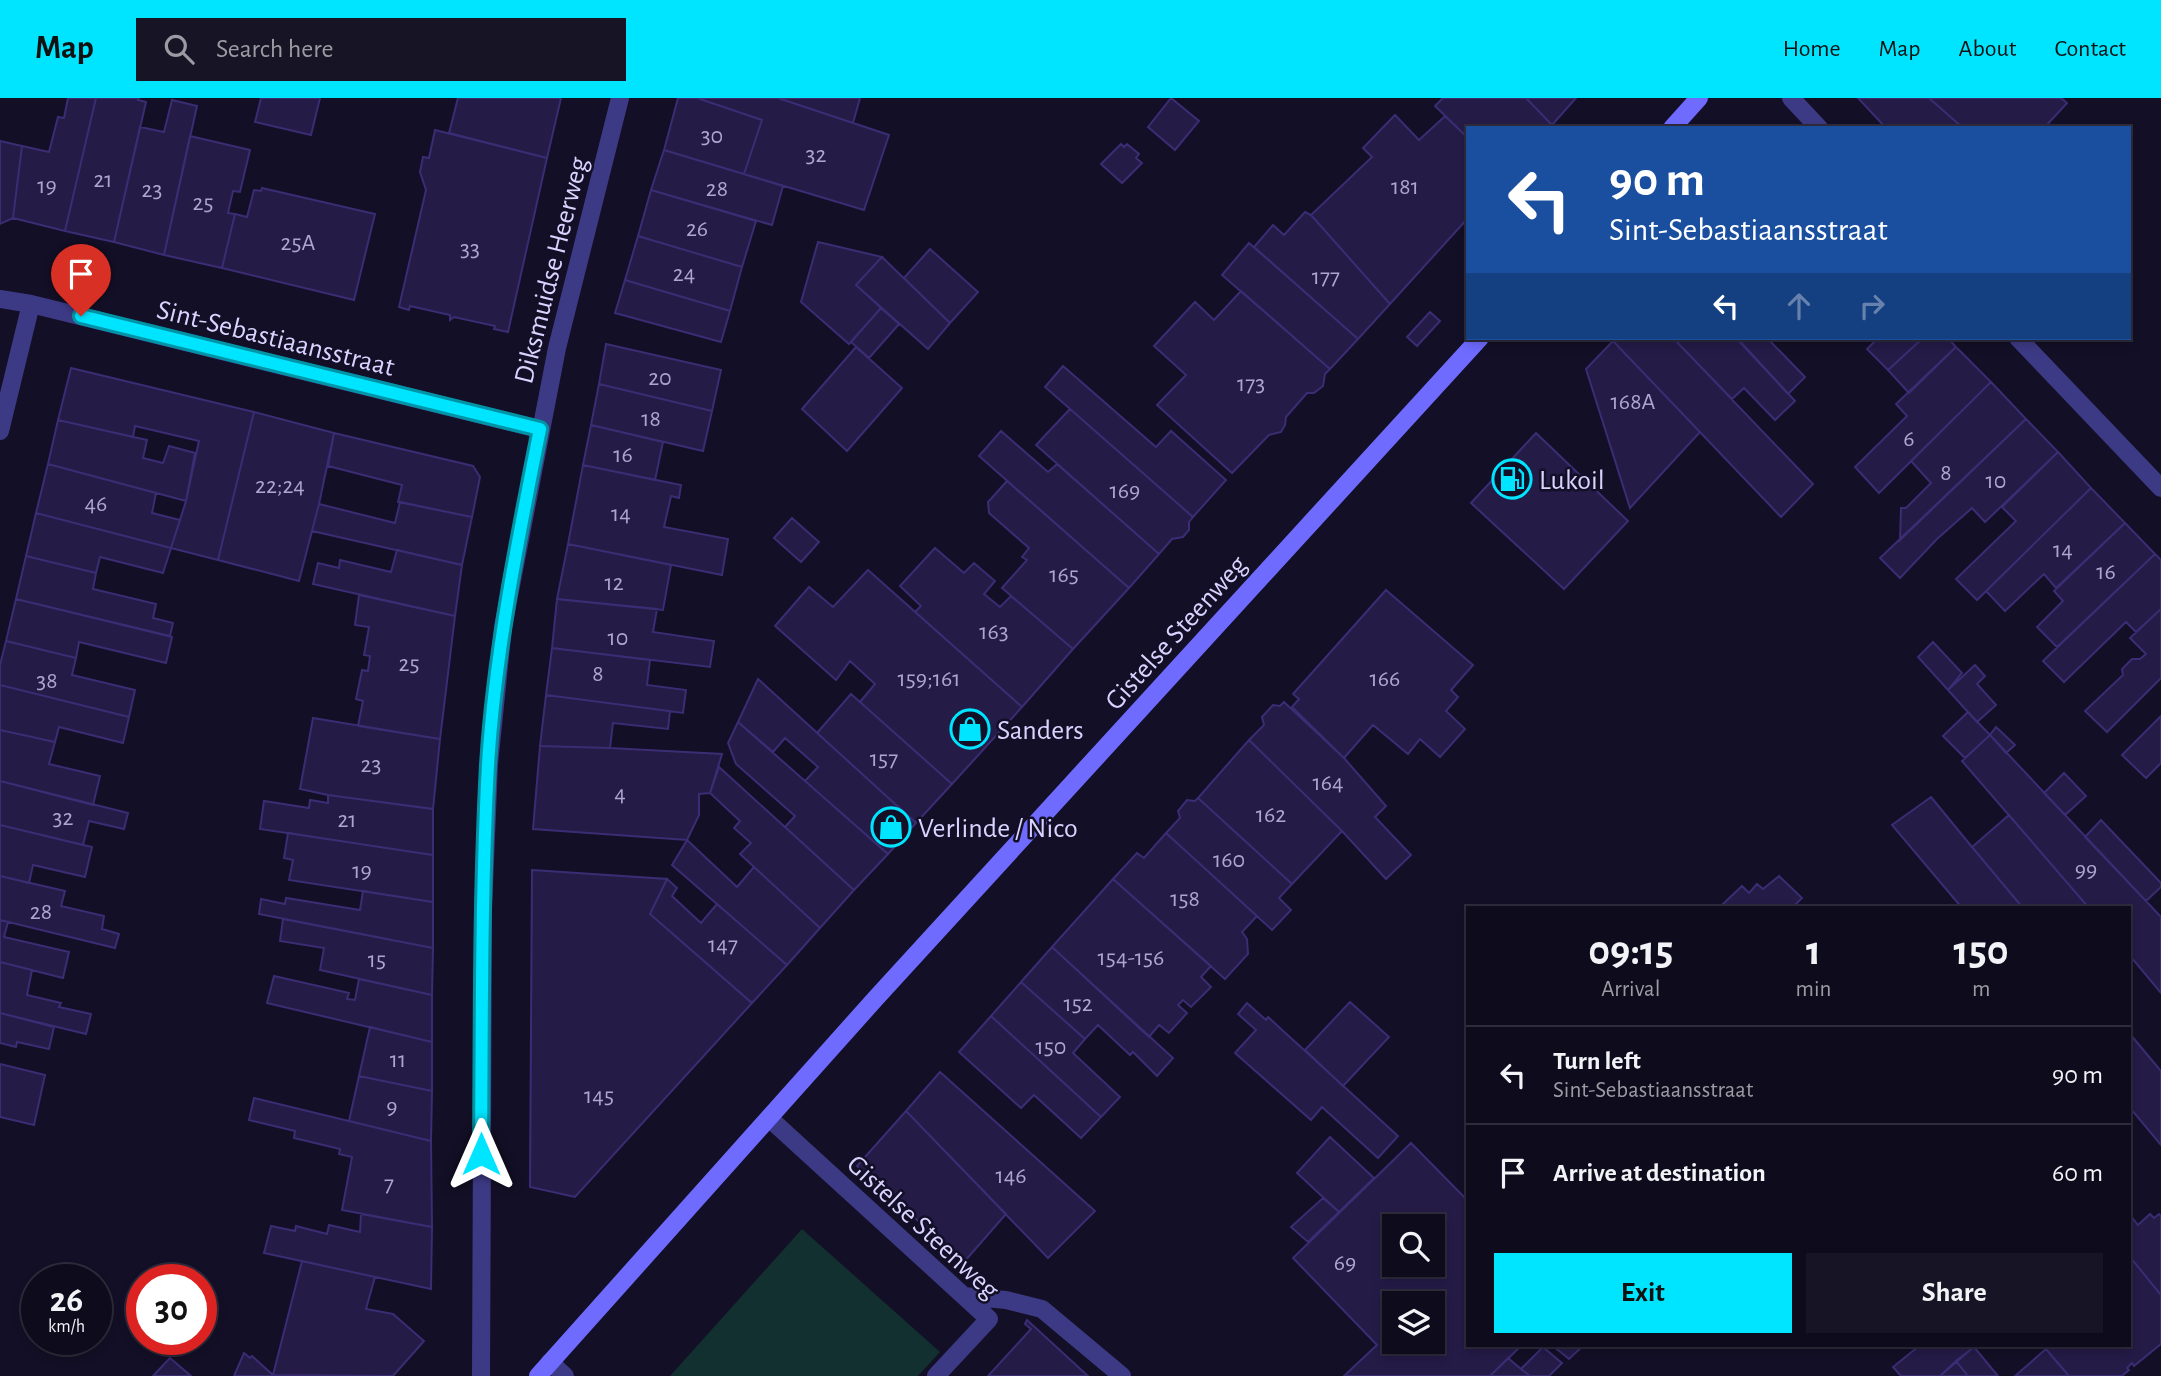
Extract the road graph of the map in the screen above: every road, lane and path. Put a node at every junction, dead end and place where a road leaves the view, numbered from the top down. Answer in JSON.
{"nodes":[{"id":1,"x":620,"y":98,"type":"edge"},
{"id":2,"x":1699,"y":98,"type":"edge"},
{"id":3,"x":1791,"y":98,"type":"edge"},
{"id":4,"x":1674,"y":126,"type":"edge"},
{"id":5,"x":1817,"y":126,"type":"edge"},
{"id":6,"x":0,"y":299,"type":"edge"},
{"id":7,"x":31,"y":304,"type":"junction"},
{"id":8,"x":1478,"y":340,"type":"edge"},
{"id":9,"x":2020,"y":340,"type":"edge"},
{"id":10,"x":540,"y":429,"type":"junction"},
{"id":11,"x":0,"y":431,"type":"edge"},
{"id":12,"x":2161,"y":488,"type":"edge"},
{"id":13,"x":769,"y":1118,"type":"junction"},
{"id":14,"x":964,"y":1296,"type":"junction"},
{"id":15,"x":544,"y":1369,"type":"edge"},
{"id":16,"x":481,"y":1376,"type":"edge"},
{"id":17,"x":565,"y":1376,"type":"edge"},
{"id":18,"x":936,"y":1376,"type":"edge"},
{"id":19,"x":1122,"y":1376,"type":"edge"}],
"edges":[{"from":1,"to":10,"type":"street","name":"Diksmuidse Heerweg"},
{"from":2,"to":4,"type":"main road"},
{"from":3,"to":5,"type":"street"},
{"from":6,"to":7,"type":"street","name":"Sint-Sebastiaansstraat"},
{"from":7,"to":10,"type":"street","name":"Sint-Sebastiaansstraat"},
{"from":7,"to":11,"type":"street"},
{"from":8,"to":13,"type":"main road","name":"Gistelse Steenweg"},
{"from":9,"to":12,"type":"street"},
{"from":10,"to":16,"type":"street","name":"Diksmuidse Heerweg"},
{"from":13,"to":14,"type":"street","name":"Gistelse Steenweg"},
{"from":13,"to":15,"type":"main road","name":"Gistelse Steenweg"},
{"from":14,"to":18,"type":"street","name":"Gistelse Steenweg"},
{"from":14,"to":19,"type":"street"},
{"from":15,"to":17,"type":"street","name":"Gistelse Steenweg"}]}
